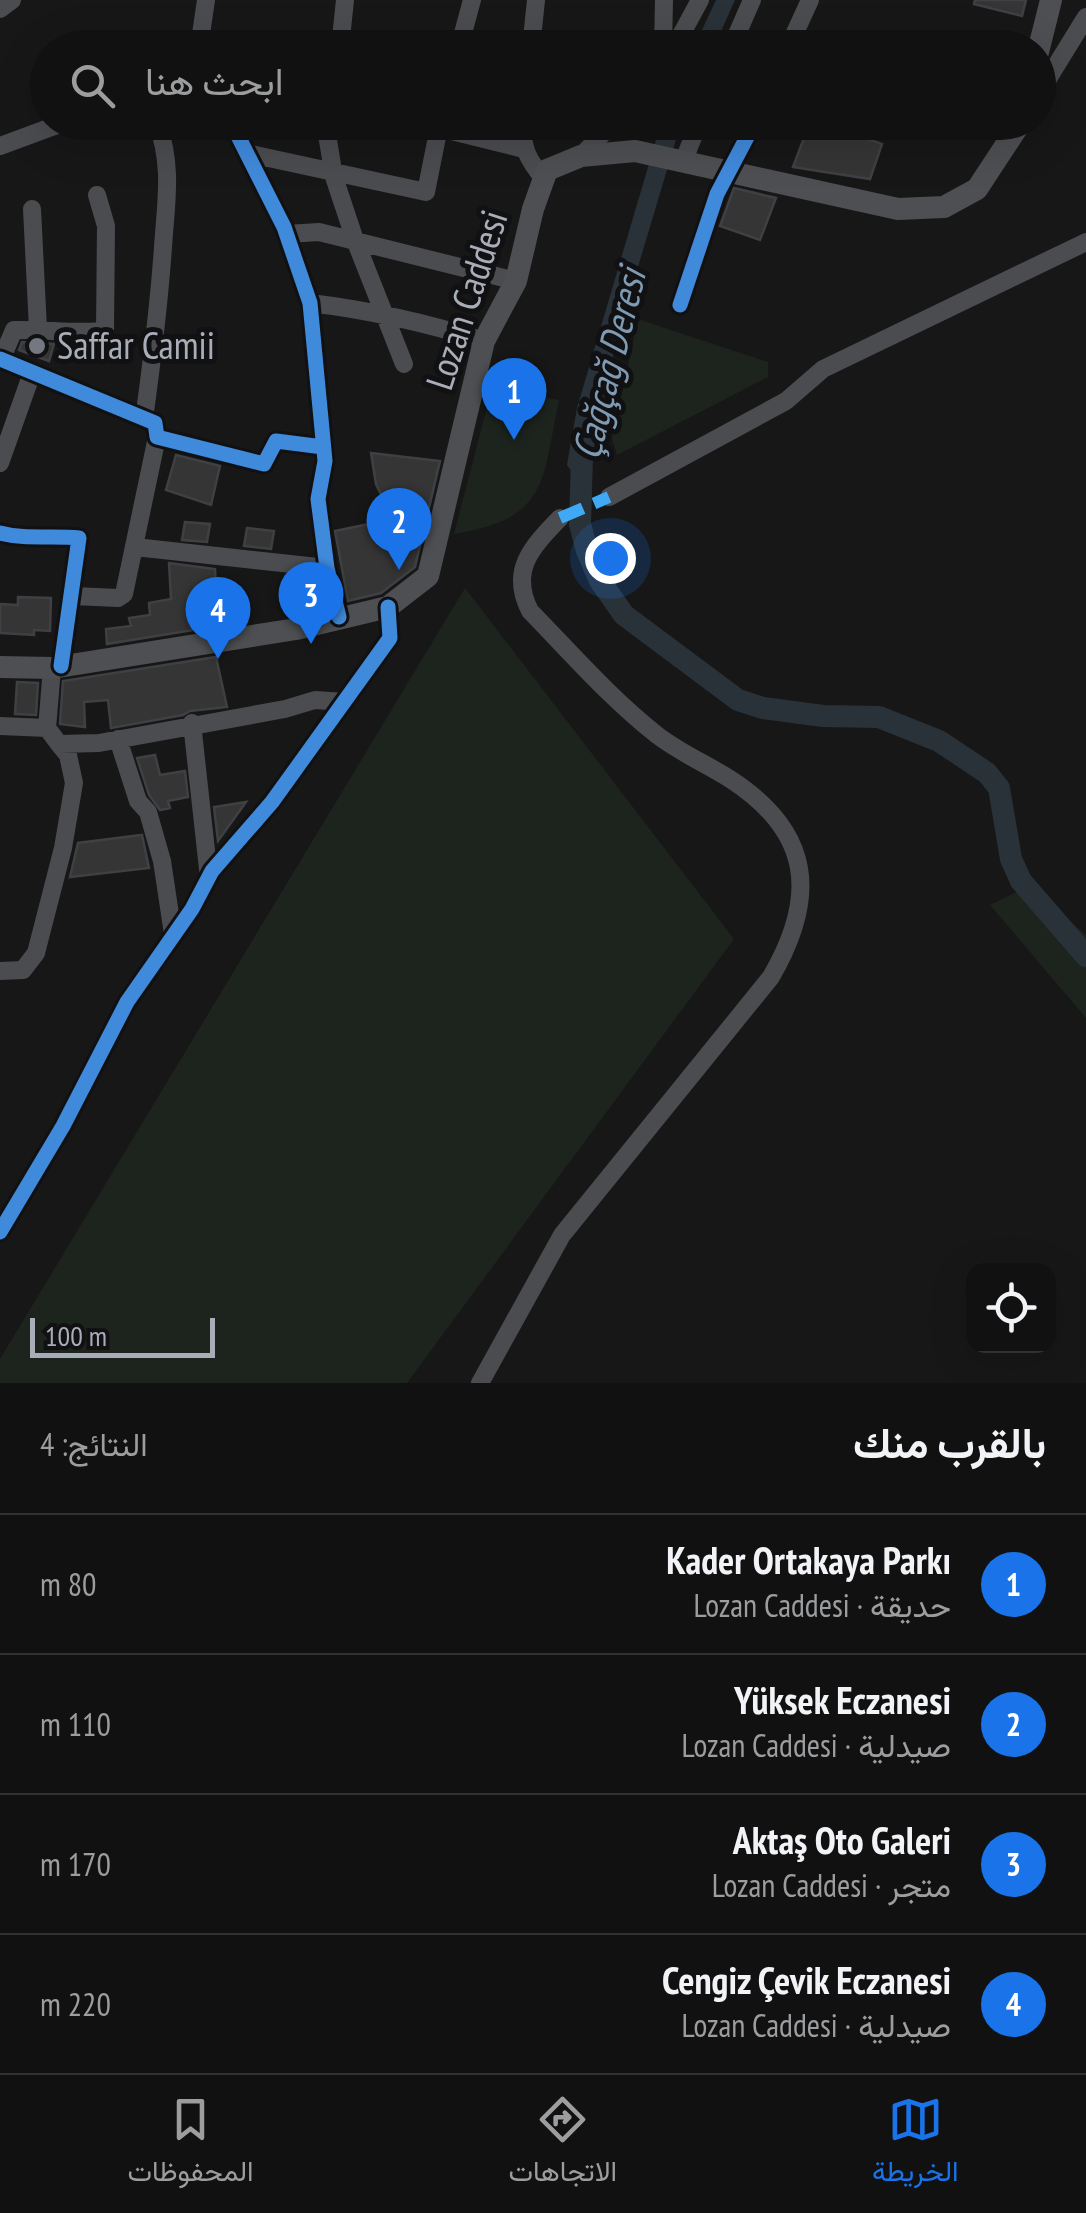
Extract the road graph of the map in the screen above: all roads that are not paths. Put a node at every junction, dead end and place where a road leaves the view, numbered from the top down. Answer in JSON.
{"nodes":[{"id":1,"x":12,"y":0,"type":"edge"},
{"id":2,"x":206,"y":0,"type":"edge"},
{"id":3,"x":346,"y":0,"type":"edge"},
{"id":4,"x":472,"y":0,"type":"edge"},
{"id":5,"x":536,"y":0,"type":"edge"},
{"id":6,"x":664,"y":0,"type":"edge"},
{"id":7,"x":700,"y":0,"type":"edge"},
{"id":8,"x":752,"y":0,"type":"edge"},
{"id":9,"x":810,"y":0,"type":"edge"},
{"id":10,"x":1051,"y":0,"type":"edge"},
{"id":11,"x":0,"y":9,"type":"edge"},
{"id":12,"x":1086,"y":18,"type":"edge"},
{"id":13,"x":202,"y":30,"type":"edge"},
{"id":14,"x":342,"y":30,"type":"edge"},
{"id":15,"x":464,"y":30,"type":"edge"},
{"id":16,"x":533,"y":30,"type":"edge"},
{"id":17,"x":664,"y":30,"type":"edge"},
{"id":18,"x":684,"y":30,"type":"edge"},
{"id":19,"x":739,"y":30,"type":"edge"},
{"id":20,"x":796,"y":30,"type":"edge"},
{"id":21,"x":1044,"y":30,"type":"edge"},
{"id":22,"x":1056,"y":66,"type":"edge"},
{"id":23,"x":30,"y":135,"type":"edge"},
{"id":24,"x":163,"y":140,"type":"edge"},
{"id":25,"x":240,"y":140,"type":"edge"},
{"id":26,"x":328,"y":140,"type":"edge"},
{"id":27,"x":436,"y":140,"type":"edge"},
{"id":28,"x":493,"y":140,"type":"edge"},
{"id":29,"x":524,"y":140,"type":"edge"},
{"id":30,"x":596,"y":140,"type":"edge"},
{"id":31,"x":689,"y":140,"type":"edge"},
{"id":32,"x":746,"y":140,"type":"edge"},
{"id":33,"x":1010,"y":140,"type":"edge"},
{"id":34,"x":0,"y":146,"type":"edge"},
{"id":35,"x":524,"y":148,"type":"junction"},
{"id":36,"x":246,"y":153,"type":"junction"},
{"id":37,"x":580,"y":156,"type":"junction"},
{"id":38,"x":679,"y":158,"type":"junction"},
{"id":39,"x":334,"y":170,"type":"junction"},
{"id":40,"x":728,"y":170,"type":"junction"},
{"id":41,"x":544,"y":179,"type":"junction"},
{"id":42,"x":97,"y":195,"type":"dead end"},
{"id":43,"x":32,"y":209,"type":"dead end"},
{"id":44,"x":287,"y":234,"type":"junction"},
{"id":45,"x":355,"y":240,"type":"junction"},
{"id":46,"x":1086,"y":242,"type":"edge"},
{"id":47,"x":516,"y":281,"type":"junction"},
{"id":48,"x":310,"y":304,"type":"junction"},
{"id":49,"x":680,"y":305,"type":"dead end"},
{"id":50,"x":386,"y":315,"type":"junction"},
{"id":51,"x":38,"y":329,"type":"junction"},
{"id":52,"x":484,"y":341,"type":"junction"},
{"id":53,"x":1,"y":360,"type":"edge"},
{"id":54,"x":404,"y":364,"type":"dead end"},
{"id":55,"x":32,"y":372,"type":"junction"},
{"id":56,"x":144,"y":419,"type":"junction"},
{"id":57,"x":158,"y":437,"type":"junction"},
{"id":58,"x":323,"y":447,"type":"junction"},
{"id":59,"x":0,"y":463,"type":"edge"},
{"id":60,"x":609,"y":496,"type":"dead end"},
{"id":61,"x":560,"y":518,"type":"dead end"},
{"id":62,"x":0,"y":533,"type":"edge"},
{"id":63,"x":134,"y":547,"type":"junction"},
{"id":64,"x":327,"y":568,"type":"junction"},
{"id":65,"x":73,"y":596,"type":"junction"},
{"id":66,"x":388,"y":607,"type":"junction"},
{"id":67,"x":339,"y":616,"type":"junction"},
{"id":68,"x":0,"y":667,"type":"edge"},
{"id":69,"x":56,"y":667,"type":"junction"},
{"id":70,"x":344,"y":702,"type":"junction"},
{"id":71,"x":192,"y":724,"type":"junction"},
{"id":72,"x":0,"y":726,"type":"edge"},
{"id":73,"x":48,"y":728,"type":"junction"},
{"id":74,"x":118,"y":739,"type":"junction"},
{"id":75,"x":59,"y":744,"type":"junction"},
{"id":76,"x":209,"y":878,"type":"junction"},
{"id":77,"x":174,"y":934,"type":"junction"},
{"id":78,"x":0,"y":971,"type":"edge"},
{"id":79,"x":0,"y":1230,"type":"edge"},
{"id":80,"x":480,"y":1383,"type":"edge"}],
"edges":[{"from":1,"to":11,"type":"street"},
{"from":2,"to":13,"type":"street"},
{"from":3,"to":14,"type":"street"},
{"from":4,"to":15,"type":"street"},
{"from":5,"to":16,"type":"street"},
{"from":6,"to":17,"type":"street"},
{"from":7,"to":18,"type":"street"},
{"from":8,"to":19,"type":"street"},
{"from":9,"to":20,"type":"street"},
{"from":10,"to":21,"type":"main road"},
{"from":12,"to":22,"type":"street"},
{"from":23,"to":34,"type":"street"},
{"from":24,"to":56,"type":"street"},
{"from":25,"to":36,"type":"street"},
{"from":26,"to":39,"type":"street"},
{"from":27,"to":39,"type":"street"},
{"from":28,"to":35,"type":"street"},
{"from":29,"to":35,"type":"street"},
{"from":30,"to":37,"type":"street"},
{"from":31,"to":38,"type":"street"},
{"from":32,"to":40,"type":"street"},
{"from":33,"to":40,"type":"main road"},
{"from":35,"to":41,"type":"street"},
{"from":36,"to":39,"type":"street"},
{"from":36,"to":44,"type":"street"},
{"from":37,"to":38,"type":"main road","name":"Lozan Caddesi"},
{"from":37,"to":41,"type":"main road","name":"Lozan Caddesi"},
{"from":38,"to":40,"type":"main road"},
{"from":39,"to":45,"type":"street"},
{"from":40,"to":49,"type":"street"},
{"from":41,"to":47,"type":"main road","name":"Lozan Caddesi"},
{"from":42,"to":51,"type":"street"},
{"from":43,"to":51,"type":"street"},
{"from":44,"to":45,"type":"street"},
{"from":44,"to":48,"type":"street"},
{"from":45,"to":47,"type":"street"},
{"from":45,"to":50,"type":"street"},
{"from":46,"to":60,"type":"street"},
{"from":47,"to":52,"type":"main road","name":"Lozan Caddesi"},
{"from":48,"to":50,"type":"street"},
{"from":48,"to":58,"type":"street"},
{"from":50,"to":52,"type":"street"},
{"from":50,"to":54,"type":"street"},
{"from":51,"to":53,"type":"street"},
{"from":52,"to":66,"type":"main road","name":"Lozan Caddesi"},
{"from":53,"to":55,"type":"street"},
{"from":55,"to":56,"type":"street"},
{"from":55,"to":59,"type":"street"},
{"from":56,"to":57,"type":"street"},
{"from":57,"to":58,"type":"street"},
{"from":57,"to":63,"type":"street"},
{"from":58,"to":64,"type":"street"},
{"from":61,"to":80,"type":"street"},
{"from":62,"to":65,"type":"street"},
{"from":63,"to":64,"type":"street"},
{"from":63,"to":65,"type":"street"},
{"from":64,"to":67,"type":"street"},
{"from":65,"to":69,"type":"street"},
{"from":66,"to":67,"type":"main road","name":"Lozan Caddesi"},
{"from":66,"to":70,"type":"street"},
{"from":67,"to":69,"type":"main road","name":"Lozan Caddesi"},
{"from":68,"to":69,"type":"main road","name":"Lozan Caddesi"},
{"from":69,"to":73,"type":"street"},
{"from":70,"to":71,"type":"street"},
{"from":70,"to":76,"type":"street"},
{"from":71,"to":74,"type":"street"},
{"from":71,"to":76,"type":"street"},
{"from":72,"to":73,"type":"street"},
{"from":73,"to":75,"type":"street"},
{"from":74,"to":75,"type":"street"},
{"from":74,"to":77,"type":"street"},
{"from":75,"to":78,"type":"street"},
{"from":76,"to":77,"type":"street"},
{"from":77,"to":79,"type":"street"}]}
